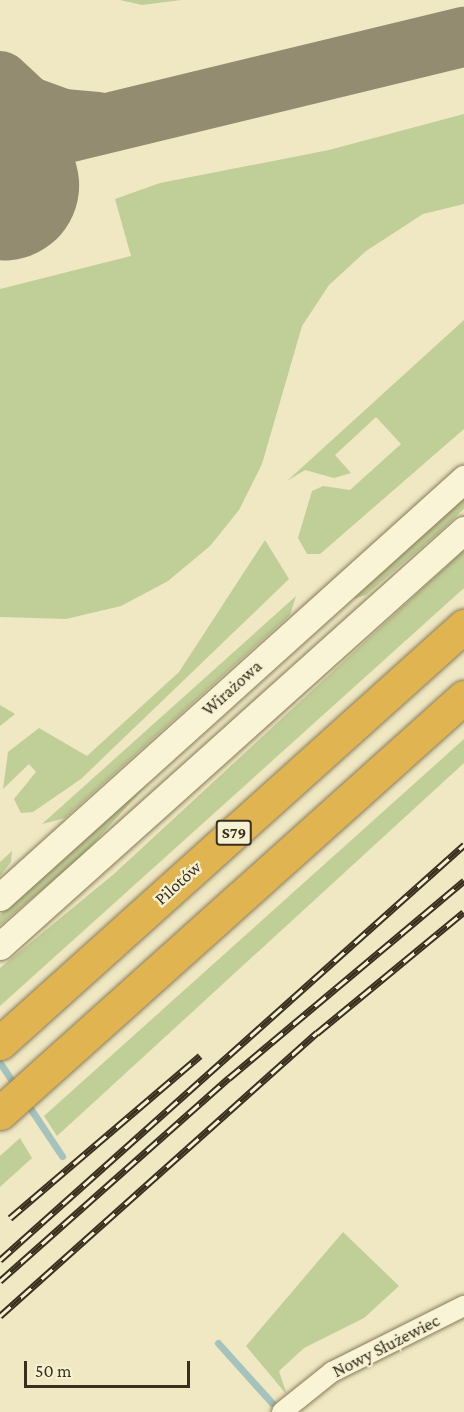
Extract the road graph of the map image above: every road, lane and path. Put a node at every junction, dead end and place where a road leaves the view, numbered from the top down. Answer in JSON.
{"nodes":[{"id":1,"x":464,"y":479,"type":"edge"},
{"id":2,"x":464,"y":530,"type":"edge"},
{"id":3,"x":464,"y":626,"type":"edge"},
{"id":4,"x":464,"y":697,"type":"edge"},
{"id":5,"x":0,"y":897,"type":"edge"},
{"id":6,"x":0,"y":946,"type":"edge"},
{"id":7,"x":2,"y":1041,"type":"edge"},
{"id":8,"x":2,"y":1111,"type":"edge"},
{"id":9,"x":464,"y":1306,"type":"edge"},
{"id":10,"x":282,"y":1412,"type":"edge"}],
"edges":[{"from":1,"to":5,"type":"main road","name":"Wirażowa"},
{"from":2,"to":6,"type":"main road"},
{"from":3,"to":7,"type":"highway","name":"Pilotów","number":"S79"},
{"from":4,"to":8,"type":"highway"},
{"from":9,"to":10,"type":"street","name":"Nowy Służewiec"}]}
